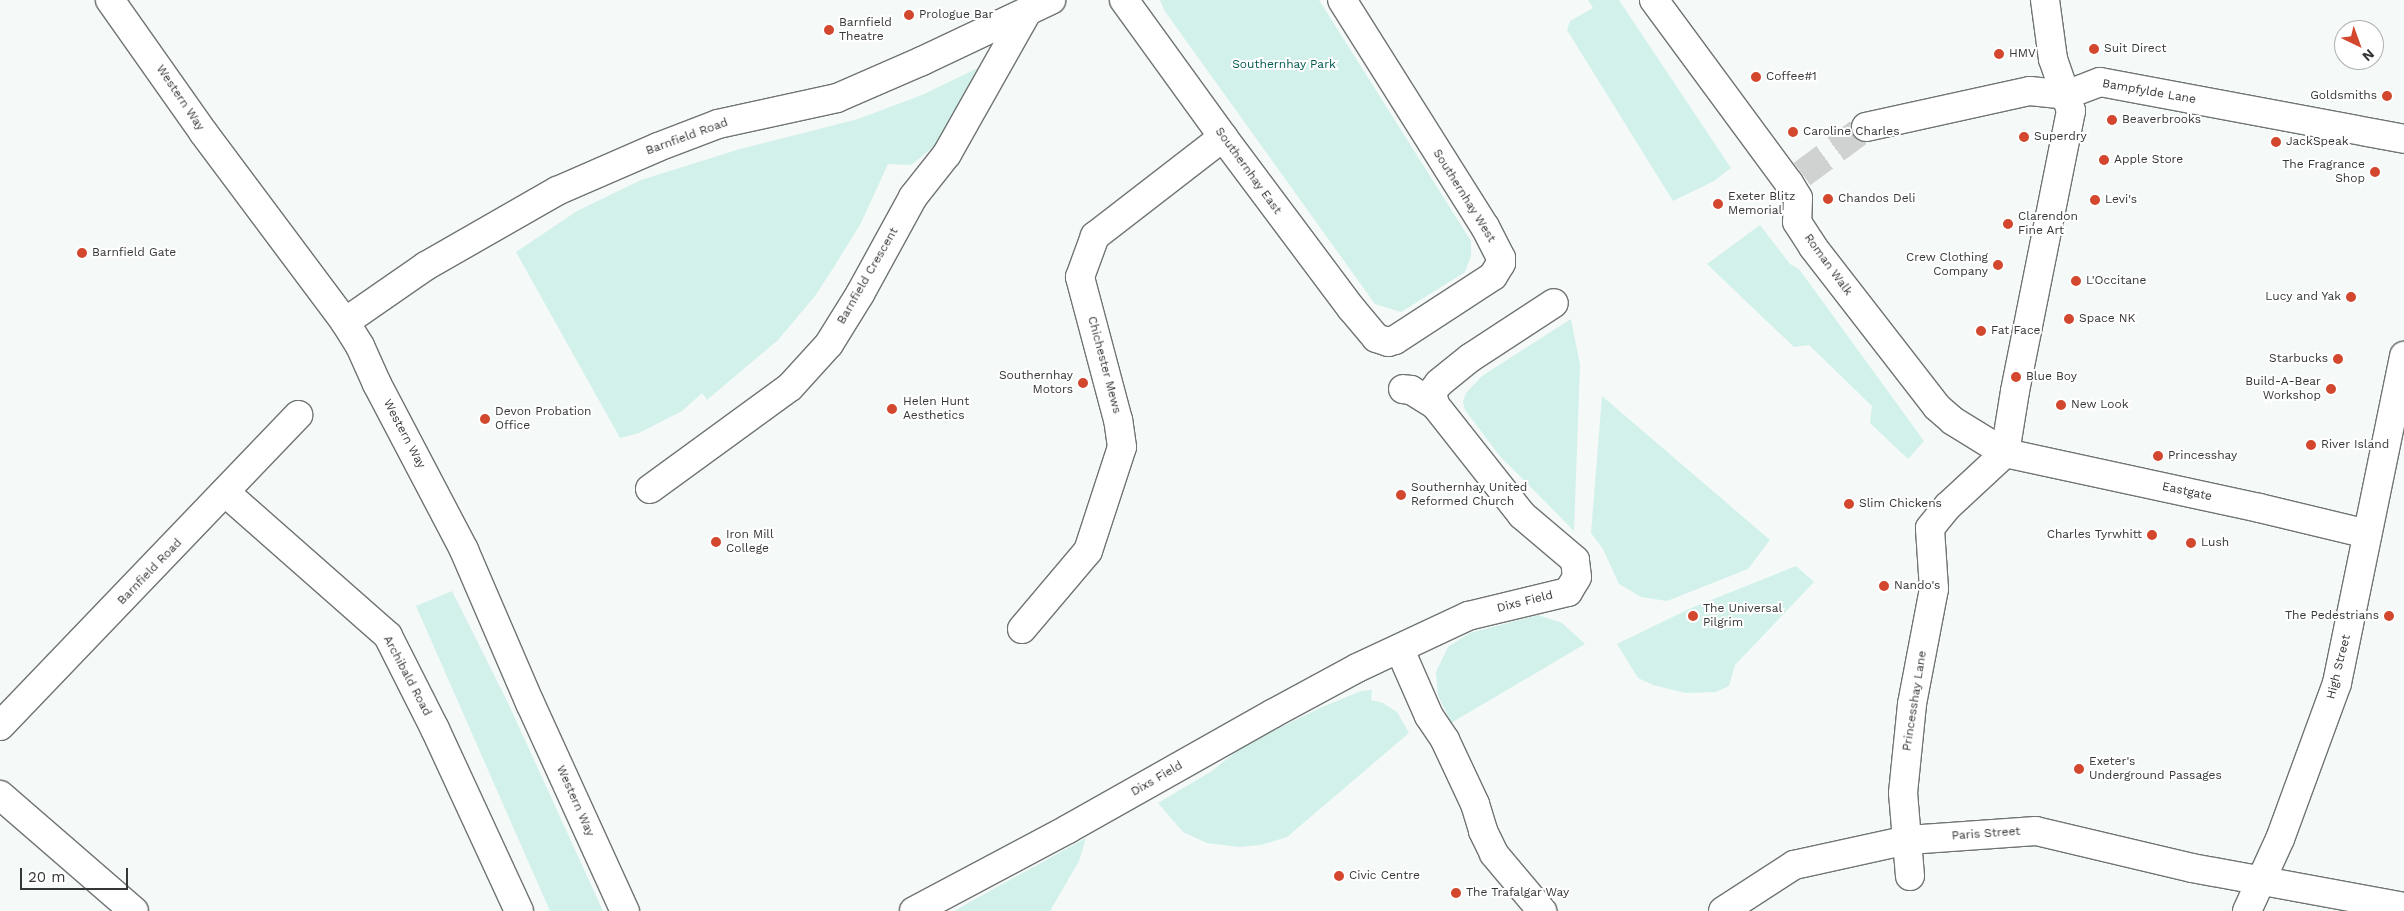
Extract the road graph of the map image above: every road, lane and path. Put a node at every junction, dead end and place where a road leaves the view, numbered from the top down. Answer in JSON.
{"nodes":[{"id":1,"x":110,"y":0,"type":"edge"},
{"id":2,"x":1124,"y":0,"type":"edge"},
{"id":3,"x":1342,"y":0,"type":"edge"},
{"id":4,"x":1654,"y":0,"type":"edge"},
{"id":5,"x":2045,"y":0,"type":"edge"},
{"id":6,"x":1039,"y":6,"type":"edge"},
{"id":7,"x":2066,"y":95,"type":"junction"},
{"id":8,"x":1866,"y":126,"type":"tunnel mouth"},
{"id":9,"x":1223,"y":137,"type":"junction"},
{"id":10,"x":2404,"y":139,"type":"edge"},
{"id":11,"x":1554,"y":303,"type":"dead end"},
{"id":12,"x":345,"y":322,"type":"junction"},
{"id":13,"x":1376,"y":338,"type":"joint"},
{"id":14,"x":2404,"y":356,"type":"edge"},
{"id":15,"x":1404,"y":389,"type":"dead end"},
{"id":16,"x":1434,"y":405,"type":"junction"},
{"id":17,"x":298,"y":415,"type":"dead end"},
{"id":18,"x":2005,"y":453,"type":"junction"},
{"id":19,"x":650,"y":488,"type":"dead end"},
{"id":20,"x":226,"y":493,"type":"junction"},
{"id":21,"x":2368,"y":534,"type":"junction"},
{"id":22,"x":1022,"y":629,"type":"dead end"},
{"id":23,"x":1400,"y":650,"type":"junction"},
{"id":24,"x":0,"y":726,"type":"edge"},
{"id":25,"x":0,"y":795,"type":"edge"},
{"id":26,"x":1908,"y":840,"type":"junction"},
{"id":27,"x":1910,"y":876,"type":"dead end"},
{"id":28,"x":2260,"y":880,"type":"junction"},
{"id":29,"x":2404,"y":906,"type":"edge"},
{"id":30,"x":134,"y":911,"type":"edge"},
{"id":31,"x":519,"y":911,"type":"edge"},
{"id":32,"x":625,"y":911,"type":"edge"},
{"id":33,"x":914,"y":911,"type":"edge"},
{"id":34,"x":1542,"y":911,"type":"edge"},
{"id":35,"x":1723,"y":911,"type":"edge"},
{"id":36,"x":2247,"y":911,"type":"edge"}],
"edges":[{"from":1,"to":12,"type":"street","name":"Western Way"},
{"from":2,"to":9,"type":"street","name":"Southernhay East"},
{"from":3,"to":13,"type":"street","name":"Southernhay West"},
{"from":4,"to":18,"type":"street","name":"Roman Walk"},
{"from":5,"to":7,"type":"street"},
{"from":6,"to":12,"type":"street","name":"Barnfield Road"},
{"from":6,"to":19,"type":"street","name":"Barnfield Crescent"},
{"from":7,"to":8,"type":"street","name":"Bampfylde Lane"},
{"from":7,"to":10,"type":"street","name":"Bampfylde Lane"},
{"from":7,"to":18,"type":"street"},
{"from":9,"to":13,"type":"street","name":"Southernhay East"},
{"from":9,"to":22,"type":"street","name":"Chichester Mews"},
{"from":11,"to":16,"type":"street"},
{"from":12,"to":32,"type":"street","name":"Western Way"},
{"from":14,"to":21,"type":"street","name":"High Street"},
{"from":15,"to":16,"type":"street"},
{"from":16,"to":23,"type":"street","name":"Dixs Field"},
{"from":17,"to":20,"type":"street","name":"Barnfield Road"},
{"from":18,"to":21,"type":"street","name":"Eastgate"},
{"from":18,"to":26,"type":"street","name":"Princesshay Lane"},
{"from":20,"to":24,"type":"street","name":"Barnfield Road"},
{"from":20,"to":31,"type":"street","name":"Archibald Road"},
{"from":21,"to":28,"type":"street","name":"High Street"},
{"from":23,"to":33,"type":"street","name":"Dixs Field"},
{"from":23,"to":34,"type":"street"},
{"from":25,"to":30,"type":"street"},
{"from":26,"to":27,"type":"street","name":"Princesshay Lane"},
{"from":26,"to":28,"type":"street","name":"Paris Street"},
{"from":26,"to":35,"type":"street","name":"Paris Street"},
{"from":28,"to":29,"type":"street","name":"Paris Street"},
{"from":28,"to":36,"type":"street","name":"High Street"}]}
